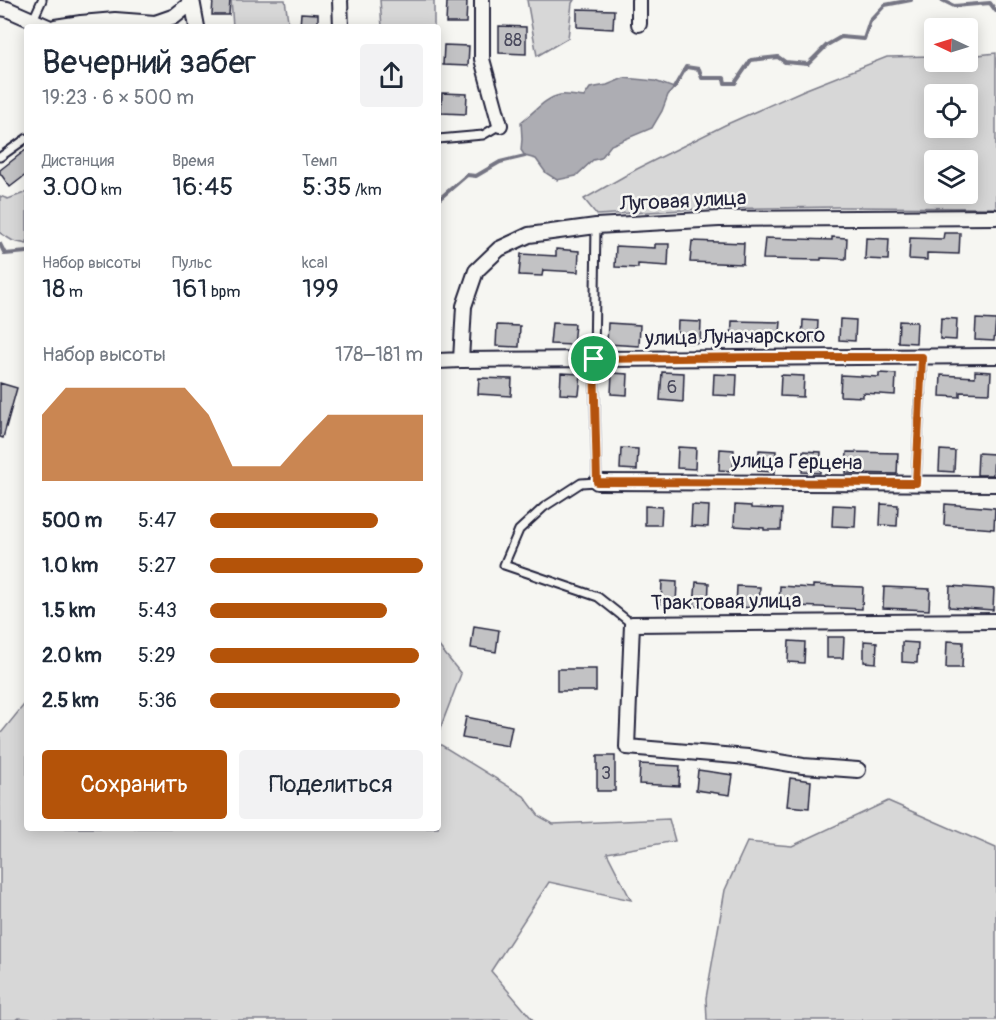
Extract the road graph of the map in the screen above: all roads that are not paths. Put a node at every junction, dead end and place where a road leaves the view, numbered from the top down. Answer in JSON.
{"nodes":[{"id":1,"x":42,"y":0,"type":"edge"},
{"id":2,"x":340,"y":0,"type":"edge"},
{"id":3,"x":482,"y":0,"type":"edge"},
{"id":4,"x":639,"y":0,"type":"edge"},
{"id":5,"x":192,"y":1,"type":"edge"},
{"id":6,"x":0,"y":8,"type":"edge"},
{"id":7,"x":32,"y":23,"type":"edge"},
{"id":8,"x":74,"y":24,"type":"edge"},
{"id":9,"x":196,"y":24,"type":"edge"},
{"id":10,"x":341,"y":24,"type":"edge"},
{"id":11,"x":639,"y":24,"type":"dead end"},
{"id":12,"x":500,"y":125,"type":"joint"},
{"id":13,"x":441,"y":139,"type":"edge"},
{"id":14,"x":24,"y":140,"type":"edge"},
{"id":15,"x":0,"y":157,"type":"edge"},
{"id":16,"x":996,"y":217,"type":"edge"},
{"id":17,"x":596,"y":226,"type":"junction"},
{"id":18,"x":996,"y":356,"type":"edge"},
{"id":19,"x":922,"y":357,"type":"junction"},
{"id":20,"x":594,"y":359,"type":"junction"},
{"id":21,"x":461,"y":360,"type":"junction"},
{"id":22,"x":441,"y":362,"type":"edge"},
{"id":23,"x":597,"y":482,"type":"junction"},
{"id":24,"x":916,"y":483,"type":"junction"},
{"id":25,"x":996,"y":484,"type":"edge"},
{"id":26,"x":996,"y":621,"type":"edge"},
{"id":27,"x":632,"y":624,"type":"junction"},
{"id":28,"x":858,"y":770,"type":"dead end"}],
"edges":[{"from":1,"to":7,"type":"lane"},
{"from":2,"to":10,"type":"street"},
{"from":3,"to":12,"type":"street"},
{"from":4,"to":11,"type":"street"},
{"from":5,"to":8,"type":"street"},
{"from":5,"to":9,"type":"street"},
{"from":6,"to":7,"type":"street"},
{"from":12,"to":13,"type":"lane"},
{"from":14,"to":15,"type":"lane"},
{"from":16,"to":17,"type":"street","name":"Луговая улица"},
{"from":17,"to":20,"type":"lane"},
{"from":17,"to":21,"type":"street","name":"Луговая улица"},
{"from":18,"to":19,"type":"street","name":"улица Луначарского"},
{"from":19,"to":20,"type":"street","name":"улица Луначарского"},
{"from":19,"to":24,"type":"lane"},
{"from":20,"to":21,"type":"street","name":"улица Луначарского"},
{"from":20,"to":23,"type":"lane"},
{"from":21,"to":22,"type":"street","name":"улица Луначарского"},
{"from":23,"to":24,"type":"street","name":"улица Герцена"},
{"from":23,"to":27,"type":"lane"},
{"from":24,"to":25,"type":"street","name":"улица Герцена"},
{"from":26,"to":27,"type":"street","name":"Трактовая улица"},
{"from":27,"to":28,"type":"street","name":"Трактовая улица"}]}
